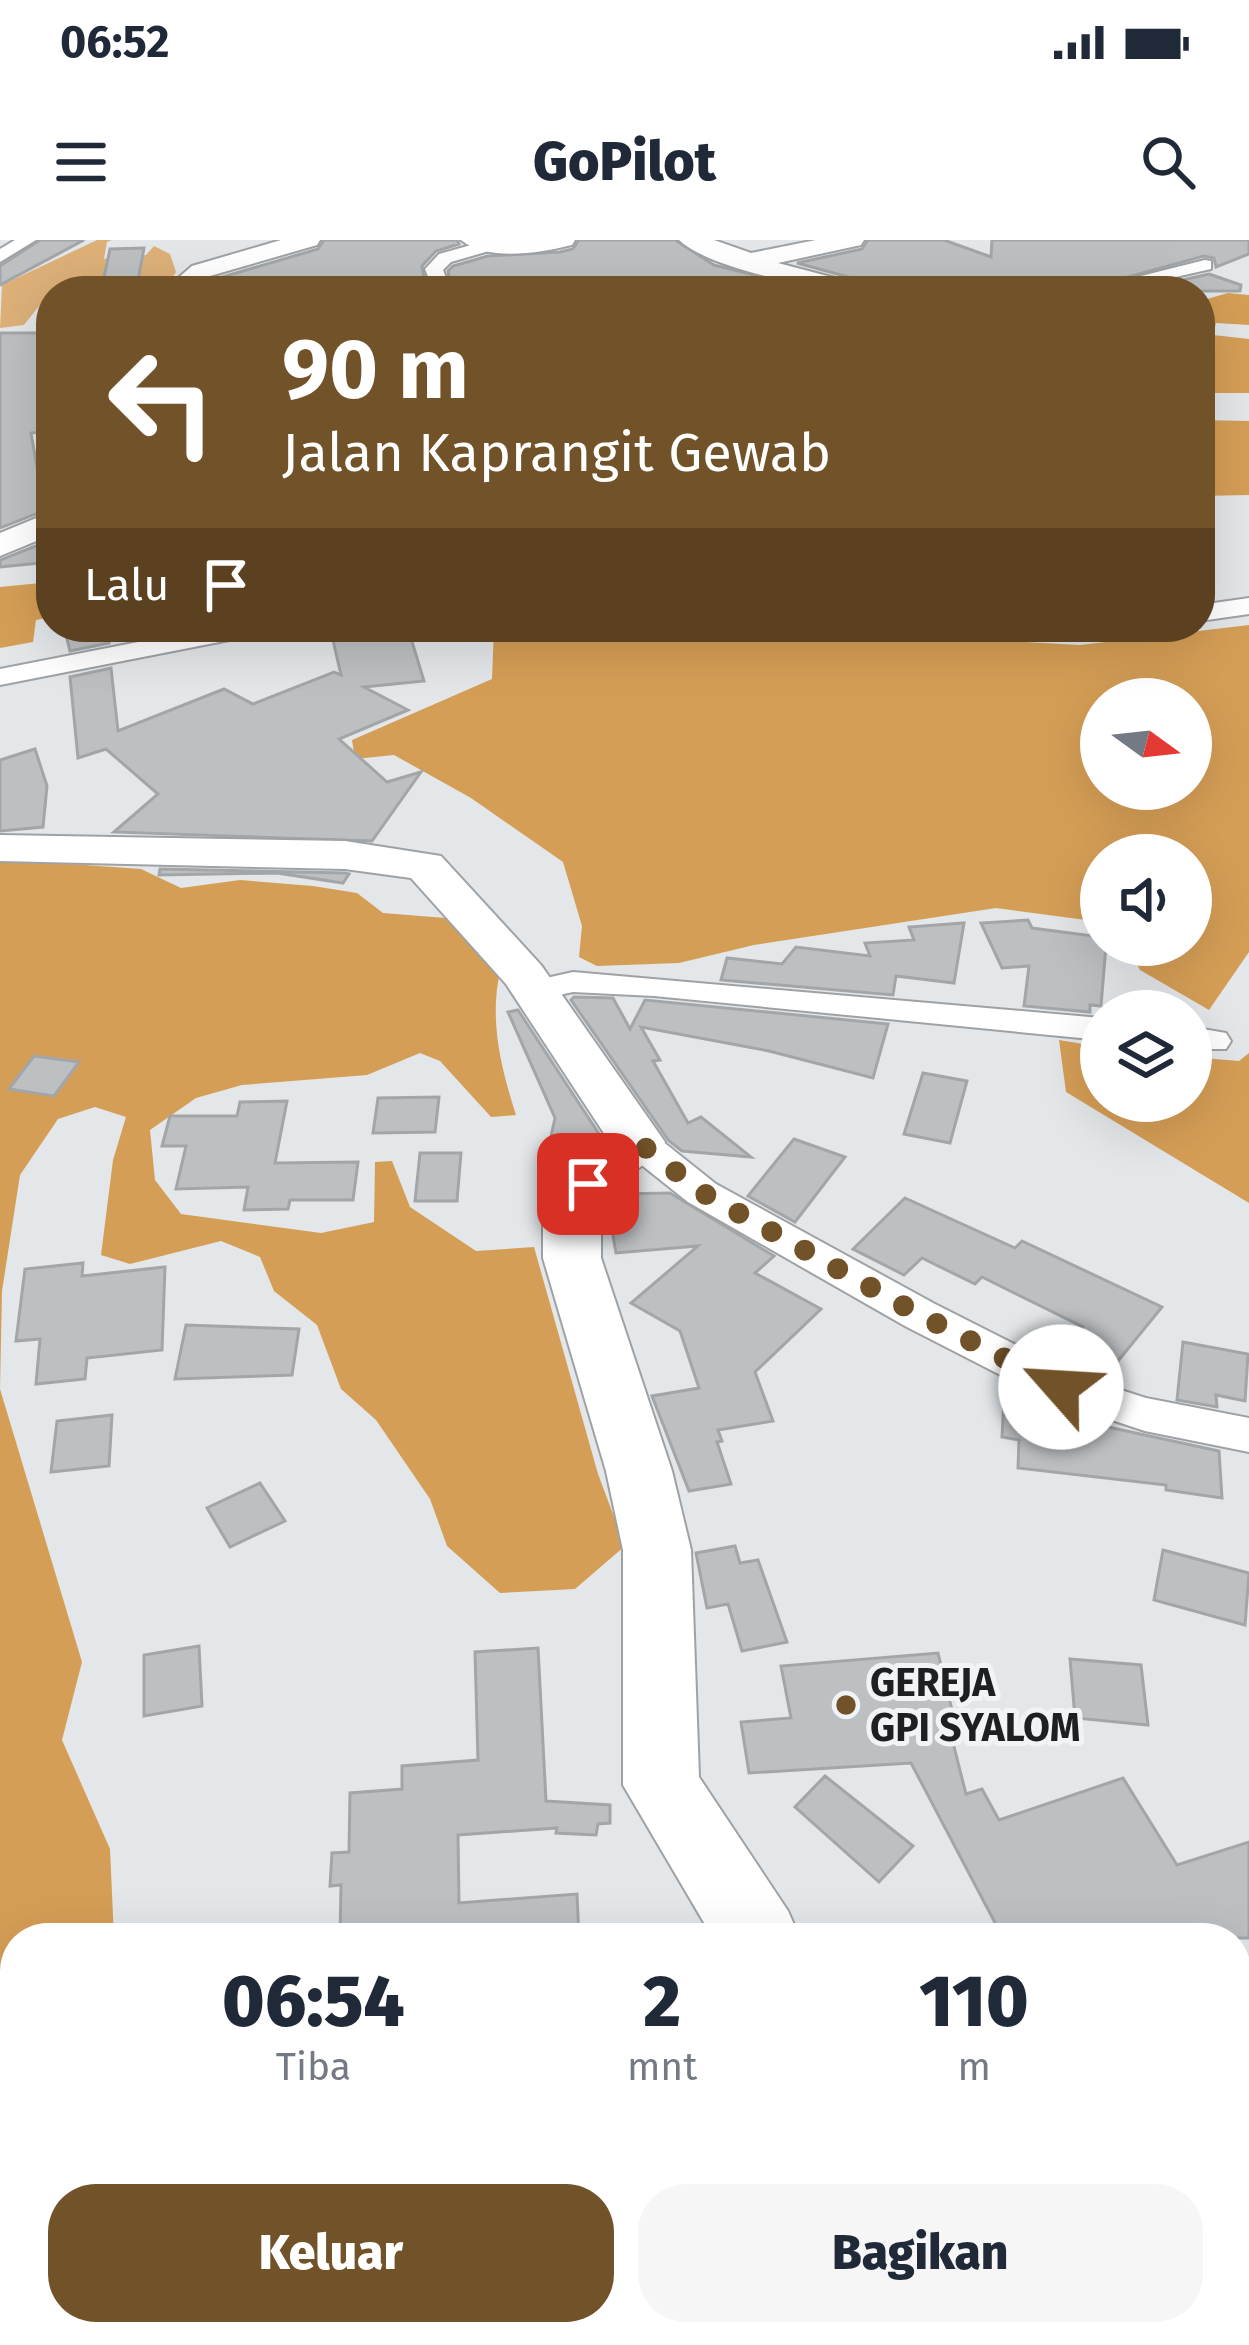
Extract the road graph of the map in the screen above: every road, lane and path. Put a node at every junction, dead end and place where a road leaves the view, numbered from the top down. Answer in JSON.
{"nodes":[{"id":1,"x":27,"y":240,"type":"edge"},
{"id":2,"x":308,"y":240,"type":"edge"},
{"id":3,"x":563,"y":240,"type":"edge"},
{"id":4,"x":692,"y":240,"type":"edge"},
{"id":5,"x":851,"y":240,"type":"edge"},
{"id":6,"x":481,"y":242,"type":"edge"},
{"id":7,"x":0,"y":257,"type":"edge"},
{"id":8,"x":749,"y":261,"type":"junction"},
{"id":9,"x":1205,"y":265,"type":"dead end"},
{"id":10,"x":191,"y":276,"type":"edge"},
{"id":11,"x":437,"y":276,"type":"edge"},
{"id":12,"x":802,"y":276,"type":"edge"},
{"id":13,"x":1156,"y":276,"type":"edge"},
{"id":14,"x":36,"y":529,"type":"edge"},
{"id":15,"x":0,"y":546,"type":"edge"},
{"id":16,"x":1249,"y":606,"type":"edge"},
{"id":17,"x":1215,"y":611,"type":"edge"},
{"id":18,"x":178,"y":642,"type":"edge"},
{"id":19,"x":0,"y":677,"type":"edge"},
{"id":20,"x":0,"y":848,"type":"edge"},
{"id":21,"x":536,"y":990,"type":"junction"},
{"id":22,"x":1080,"y":1026,"type":"edge"},
{"id":23,"x":638,"y":1142,"type":"junction"},
{"id":24,"x":1249,"y":1435,"type":"edge"},
{"id":25,"x":749,"y":1923,"type":"edge"}],
"edges":[{"from":1,"to":7,"type":"street"},
{"from":2,"to":10,"type":"main road"},
{"from":3,"to":6,"type":"main road"},
{"from":4,"to":8,"type":"main road"},
{"from":5,"to":8,"type":"main road"},
{"from":6,"to":11,"type":"street"},
{"from":8,"to":12,"type":"main road"},
{"from":9,"to":13,"type":"street"},
{"from":14,"to":15,"type":"main road"},
{"from":16,"to":17,"type":"street"},
{"from":18,"to":19,"type":"street"},
{"from":20,"to":21,"type":"main road"},
{"from":21,"to":22,"type":"street"},
{"from":21,"to":23,"type":"main road"},
{"from":23,"to":24,"type":"street"},
{"from":23,"to":25,"type":"main road"}]}
